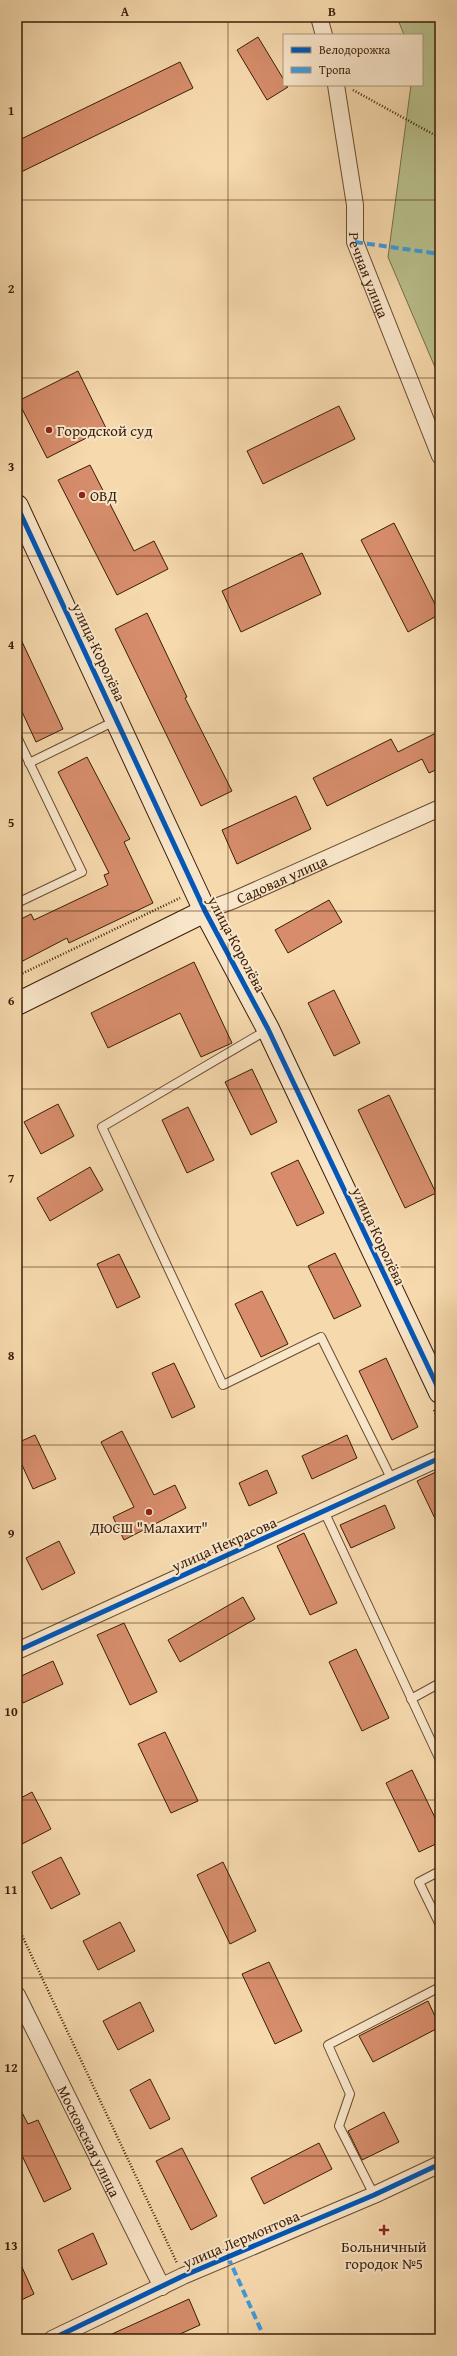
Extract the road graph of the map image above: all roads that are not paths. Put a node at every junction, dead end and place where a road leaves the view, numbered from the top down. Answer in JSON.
{"nodes":[{"id":1,"x":320,"y":17,"type":"edge"},
{"id":2,"x":324,"y":34,"type":"edge"},
{"id":3,"x":343,"y":87,"type":"edge"},
{"id":4,"x":440,"y":456,"type":"edge"},
{"id":5,"x":17,"y":506,"type":"edge"},
{"id":6,"x":117,"y":720,"type":"junction"},
{"id":7,"x":17,"y":737,"type":"edge"},
{"id":8,"x":29,"y":763,"type":"junction"},
{"id":9,"x":440,"y":808,"type":"edge"},
{"id":10,"x":17,"y":903,"type":"edge"},
{"id":11,"x":205,"y":911,"type":"junction"},
{"id":12,"x":17,"y":1004,"type":"edge"},
{"id":13,"x":268,"y":1029,"type":"junction"},
{"id":14,"x":440,"y":1392,"type":"edge"},
{"id":15,"x":440,"y":1458,"type":"edge"},
{"id":16,"x":392,"y":1480,"type":"junction"},
{"id":17,"x":324,"y":1511,"type":"junction"},
{"id":18,"x":17,"y":1651,"type":"edge"},
{"id":19,"x":440,"y":1683,"type":"edge"},
{"id":20,"x":411,"y":1699,"type":"junction"},
{"id":21,"x":440,"y":1760,"type":"edge"},
{"id":22,"x":440,"y":1871,"type":"edge"},
{"id":23,"x":440,"y":1925,"type":"edge"},
{"id":24,"x":440,"y":1987,"type":"edge"},
{"id":25,"x":17,"y":1995,"type":"edge"},
{"id":26,"x":440,"y":2164,"type":"edge"},
{"id":27,"x":374,"y":2195,"type":"junction"},
{"id":28,"x":162,"y":2287,"type":"junction"},
{"id":29,"x":52,"y":2339,"type":"edge"}],
"edges":[{"from":1,"to":2,"type":"street"},
{"from":3,"to":4,"type":"street","name":"Речная улица"},
{"from":5,"to":6,"type":"street","name":"улица Королёва"},
{"from":6,"to":8,"type":"lane"},
{"from":6,"to":11,"type":"street","name":"улица Королёва"},
{"from":7,"to":8,"type":"lane"},
{"from":8,"to":10,"type":"lane"},
{"from":9,"to":11,"type":"street","name":"Садовая улица"},
{"from":11,"to":12,"type":"street","name":"Садовая улица"},
{"from":11,"to":13,"type":"street","name":"улица Королёва"},
{"from":13,"to":14,"type":"street","name":"улица Королёва"},
{"from":13,"to":16,"type":"lane"},
{"from":15,"to":16,"type":"street","name":"улица Некрасова"},
{"from":16,"to":17,"type":"street","name":"улица Некрасова"},
{"from":17,"to":18,"type":"street","name":"улица Некрасова"},
{"from":17,"to":20,"type":"lane"},
{"from":19,"to":20,"type":"lane"},
{"from":20,"to":21,"type":"lane"},
{"from":22,"to":23,"type":"lane"},
{"from":24,"to":27,"type":"lane"},
{"from":25,"to":28,"type":"street","name":"Московская улица"},
{"from":26,"to":27,"type":"street","name":"улица Лермонтова"},
{"from":27,"to":28,"type":"street","name":"улица Лермонтова"},
{"from":28,"to":29,"type":"street","name":"улица Лермонтова"}]}
